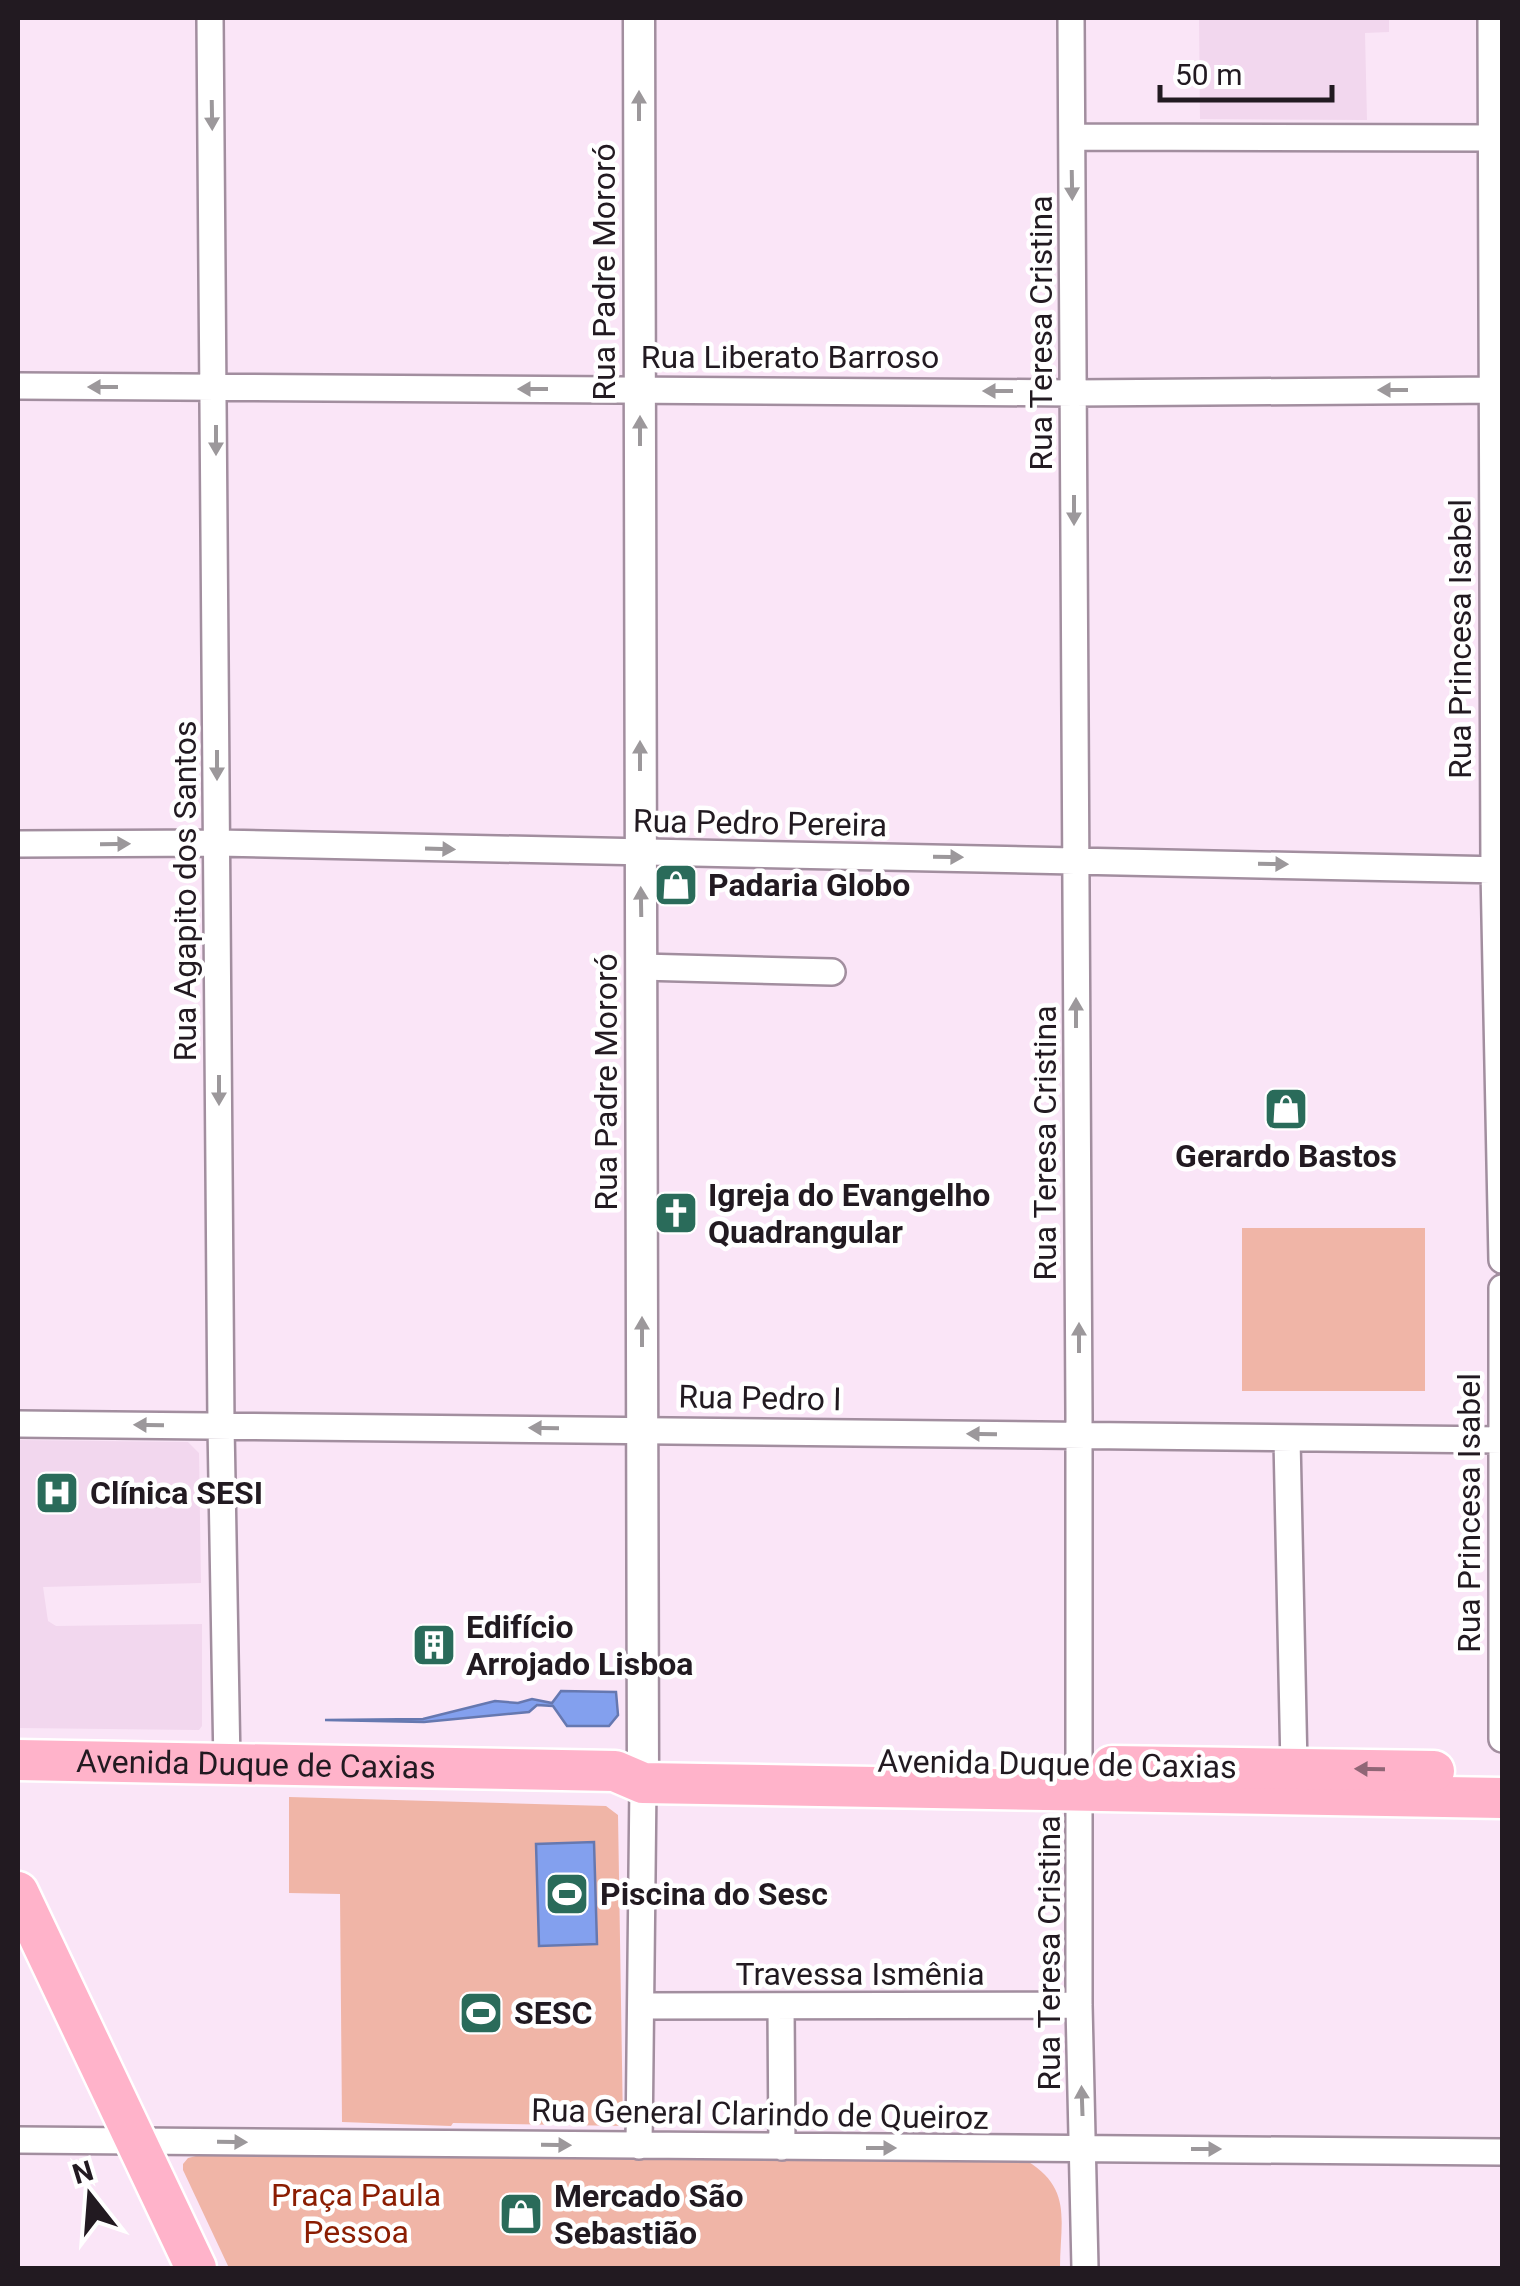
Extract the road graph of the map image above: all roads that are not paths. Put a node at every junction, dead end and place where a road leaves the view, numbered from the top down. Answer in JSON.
{"nodes":[{"id":1,"x":210,"y":18,"type":"edge"},
{"id":2,"x":639,"y":18,"type":"edge"},
{"id":3,"x":1070,"y":18,"type":"edge"},
{"id":4,"x":1491,"y":18,"type":"edge"},
{"id":5,"x":1072,"y":137,"type":"junction"},
{"id":6,"x":1493,"y":138,"type":"junction"},
{"id":7,"x":18,"y":386,"type":"edge"},
{"id":8,"x":215,"y":387,"type":"junction"},
{"id":9,"x":640,"y":389,"type":"junction"},
{"id":10,"x":1496,"y":390,"type":"edge"},
{"id":11,"x":1074,"y":393,"type":"junction"},
{"id":12,"x":217,"y":843,"type":"junction"},
{"id":13,"x":18,"y":844,"type":"edge"},
{"id":14,"x":640,"y":854,"type":"junction"},
{"id":15,"x":1075,"y":860,"type":"junction"},
{"id":16,"x":1498,"y":870,"type":"edge"},
{"id":17,"x":642,"y":967,"type":"junction"},
{"id":18,"x":832,"y":972,"type":"dead end"},
{"id":19,"x":1502,"y":1260,"type":"edge"},
{"id":20,"x":1502,"y":1288,"type":"edge"},
{"id":21,"x":18,"y":1424,"type":"edge"},
{"id":22,"x":221,"y":1426,"type":"junction"},
{"id":23,"x":642,"y":1429,"type":"junction"},
{"id":24,"x":1080,"y":1435,"type":"junction"},
{"id":25,"x":1287,"y":1440,"type":"junction"},
{"id":26,"x":1502,"y":1440,"type":"edge"},
{"id":27,"x":1502,"y":1739,"type":"edge"},
{"id":28,"x":18,"y":1760,"type":"edge"},
{"id":29,"x":227,"y":1765,"type":"junction"},
{"id":30,"x":1294,"y":1768,"type":"junction"},
{"id":31,"x":634,"y":1771,"type":"junction"},
{"id":32,"x":1502,"y":1772,"type":"edge"},
{"id":33,"x":1081,"y":1779,"type":"junction"},
{"id":34,"x":1502,"y":1798,"type":"edge"},
{"id":35,"x":18,"y":1892,"type":"edge"},
{"id":36,"x":1079,"y":2005,"type":"junction"},
{"id":37,"x":641,"y":2006,"type":"junction"},
{"id":38,"x":781,"y":2007,"type":"junction"},
{"id":39,"x":18,"y":2140,"type":"edge"},
{"id":40,"x":134,"y":2141,"type":"junction"},
{"id":41,"x":639,"y":2146,"type":"junction"},
{"id":42,"x":782,"y":2148,"type":"junction"},
{"id":43,"x":1083,"y":2149,"type":"junction"},
{"id":44,"x":1502,"y":2152,"type":"edge"},
{"id":45,"x":196,"y":2268,"type":"edge"},
{"id":46,"x":1085,"y":2268,"type":"edge"}],
"edges":[{"from":1,"to":8,"type":"street","name":"Rua Agapito dos Santos","one_way":true},
{"from":9,"to":2,"type":"street","name":"Rua Padre Mororó","one_way":true},
{"from":3,"to":5,"type":"street","name":"Rua Teresa Cristina"},
{"from":4,"to":6,"type":"street","name":"Rua Princesa Isabel"},
{"from":5,"to":6,"type":"street"},
{"from":5,"to":11,"type":"street","name":"Rua Teresa Cristina","one_way":true},
{"from":6,"to":10,"type":"street","name":"Rua Princesa Isabel"},
{"from":8,"to":7,"type":"street","name":"Rua Liberato Barroso","one_way":true},
{"from":9,"to":8,"type":"street","name":"Rua Liberato Barroso","one_way":true},
{"from":8,"to":12,"type":"street","name":"Rua Agapito dos Santos","one_way":true},
{"from":11,"to":9,"type":"street","name":"Rua Liberato Barroso","one_way":true},
{"from":14,"to":9,"type":"street","name":"Rua Padre Mororó","one_way":true},
{"from":10,"to":11,"type":"street","name":"Rua Liberato Barroso","one_way":true},
{"from":10,"to":16,"type":"street","name":"Rua Princesa Isabel"},
{"from":11,"to":15,"type":"street","name":"Rua Teresa Cristina","one_way":true},
{"from":13,"to":12,"type":"street","name":"Rua Pedro Pereira","one_way":true},
{"from":12,"to":14,"type":"street","name":"Rua Pedro Pereira","one_way":true},
{"from":12,"to":22,"type":"street","name":"Rua Agapito dos Santos","one_way":true},
{"from":14,"to":15,"type":"street","name":"Rua Pedro Pereira","one_way":true},
{"from":17,"to":14,"type":"street","name":"Rua Padre Mororó","one_way":true},
{"from":15,"to":16,"type":"street","name":"Rua Pedro Pereira","one_way":true},
{"from":24,"to":15,"type":"street","name":"Rua Teresa Cristina","one_way":true},
{"from":16,"to":19,"type":"street","name":"Rua Princesa Isabel"},
{"from":17,"to":18,"type":"street"},
{"from":23,"to":17,"type":"street","name":"Rua Padre Mororó","one_way":true},
{"from":20,"to":26,"type":"street","name":"Rua Princesa Isabel"},
{"from":22,"to":21,"type":"street","name":"Rua Pedro I","one_way":true},
{"from":23,"to":22,"type":"street","name":"Rua Pedro I","one_way":true},
{"from":22,"to":29,"type":"street","name":"Rua Agapito dos Santos"},
{"from":24,"to":23,"type":"street","name":"Rua Pedro I","one_way":true},
{"from":23,"to":31,"type":"street","name":"Rua Padre Mororó"},
{"from":24,"to":25,"type":"street","name":"Rua Pedro I"},
{"from":24,"to":33,"type":"street","name":"Rua Teresa Cristina"},
{"from":25,"to":26,"type":"street","name":"Rua Pedro I"},
{"from":25,"to":30,"type":"street"},
{"from":26,"to":27,"type":"street","name":"Rua Princesa Isabel"},
{"from":28,"to":29,"type":"main road","name":"Avenida Duque de Caxias"},
{"from":29,"to":31,"type":"main road","name":"Avenida Duque de Caxias"},
{"from":32,"to":30,"type":"main road","name":"Avenida Duque de Caxias","one_way":true},
{"from":30,"to":33,"type":"main road","name":"Avenida Duque de Caxias"},
{"from":31,"to":33,"type":"main road","name":"Avenida Duque de Caxias"},
{"from":31,"to":37,"type":"street","name":"Rua Padre Mororó"},
{"from":33,"to":34,"type":"main road","name":"Avenida Duque de Caxias"},
{"from":33,"to":36,"type":"street","name":"Rua Teresa Cristina"},
{"from":35,"to":40,"type":"main road"},
{"from":36,"to":38,"type":"street","name":"Travessa Ismênia"},
{"from":43,"to":36,"type":"street","name":"Rua Teresa Cristina","one_way":true},
{"from":37,"to":38,"type":"street","name":"Travessa Ismênia"},
{"from":37,"to":41,"type":"street","name":"Rua Padre Mororó"},
{"from":38,"to":42,"type":"street"},
{"from":39,"to":40,"type":"street","name":"Rua General Clarindo de Queiroz"},
{"from":40,"to":41,"type":"street","name":"Rua General Clarindo de Queiroz","one_way":true},
{"from":40,"to":45,"type":"main road"},
{"from":41,"to":42,"type":"street","name":"Rua General Clarindo de Queiroz"},
{"from":42,"to":43,"type":"street","name":"Rua General Clarindo de Queiroz","one_way":true},
{"from":43,"to":44,"type":"street","name":"Rua General Clarindo de Queiroz","one_way":true},
{"from":43,"to":46,"type":"street","name":"Rua Teresa Cristina"}]}
